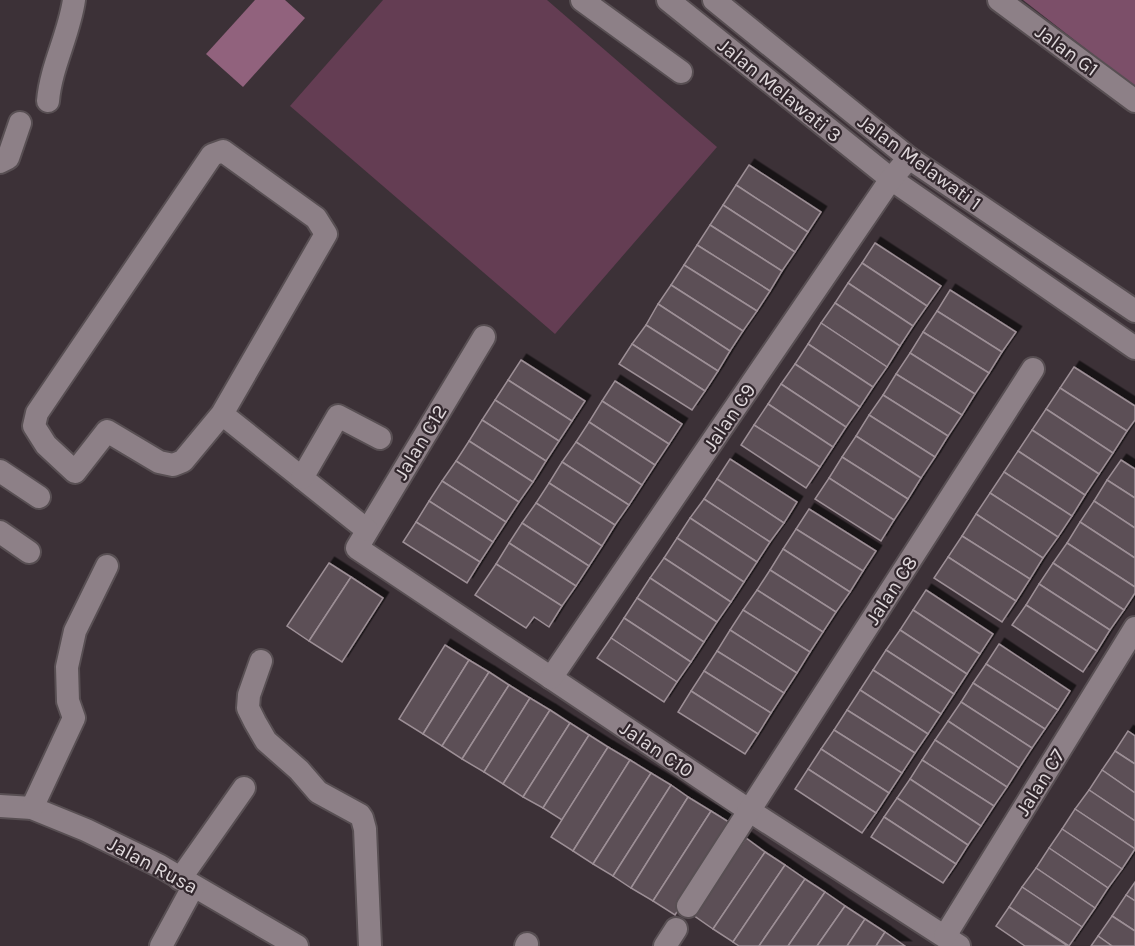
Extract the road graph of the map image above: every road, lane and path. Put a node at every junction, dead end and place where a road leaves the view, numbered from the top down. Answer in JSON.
{"nodes":[{"id":1,"x":74,"y":0,"type":"edge"},
{"id":2,"x":582,"y":0,"type":"edge"},
{"id":3,"x":668,"y":0,"type":"edge"},
{"id":4,"x":714,"y":0,"type":"edge"},
{"id":5,"x":999,"y":0,"type":"edge"},
{"id":6,"x":681,"y":72,"type":"dead end"},
{"id":7,"x":1135,"y":100,"type":"edge"},
{"id":8,"x":48,"y":101,"type":"dead end"},
{"id":9,"x":20,"y":123,"type":"dead end"},
{"id":10,"x":909,"y":158,"type":"junction"},
{"id":11,"x":0,"y":162,"type":"edge"},
{"id":12,"x":891,"y":179,"type":"junction"},
{"id":13,"x":1135,"y":311,"type":"edge"},
{"id":14,"x":484,"y":337,"type":"dead end"},
{"id":15,"x":1135,"y":348,"type":"edge"},
{"id":16,"x":1033,"y":369,"type":"dead end"},
{"id":17,"x":222,"y":414,"type":"junction"},
{"id":18,"x":380,"y":438,"type":"dead end"},
{"id":19,"x":0,"y":471,"type":"edge"},
{"id":20,"x":302,"y":478,"type":"junction"},
{"id":21,"x":39,"y":497,"type":"dead end"},
{"id":22,"x":0,"y":532,"type":"edge"},
{"id":23,"x":362,"y":539,"type":"junction"},
{"id":24,"x":29,"y":552,"type":"dead end"},
{"id":25,"x":107,"y":566,"type":"dead end"},
{"id":26,"x":1135,"y":628,"type":"edge"},
{"id":27,"x":261,"y":661,"type":"dead end"},
{"id":28,"x":551,"y":678,"type":"junction"},
{"id":29,"x":244,"y":788,"type":"dead end"},
{"id":30,"x":0,"y":806,"type":"edge"},
{"id":31,"x":32,"y":808,"type":"junction"},
{"id":32,"x":750,"y":812,"type":"junction"},
{"id":33,"x":187,"y":883,"type":"junction"},
{"id":34,"x":688,"y":906,"type":"dead end"},
{"id":35,"x":952,"y":941,"type":"edge"},
{"id":36,"x":161,"y":946,"type":"edge"},
{"id":37,"x":297,"y":946,"type":"edge"},
{"id":38,"x":370,"y":946,"type":"edge"}],
"edges":[{"from":1,"to":8,"type":"street"},
{"from":2,"to":6,"type":"street"},
{"from":3,"to":12,"type":"street","name":"Jalan Melawati 3"},
{"from":4,"to":10,"type":"street","name":"Jalan Melawati 1"},
{"from":5,"to":7,"type":"street","name":"Jalan G1"},
{"from":9,"to":11,"type":"street"},
{"from":10,"to":12,"type":"street","name":"Jalan C9"},
{"from":10,"to":13,"type":"street","name":"Jalan Melawati 1"},
{"from":12,"to":15,"type":"street","name":"Jalan Melawati 1"},
{"from":12,"to":28,"type":"street","name":"Jalan C9"},
{"from":14,"to":23,"type":"street","name":"Jalan C12"},
{"from":16,"to":32,"type":"street","name":"Jalan C8"},
{"from":17,"to":17,"type":"street"},
{"from":17,"to":20,"type":"street","name":"Jalan C10"},
{"from":18,"to":20,"type":"street"},
{"from":19,"to":21,"type":"street"},
{"from":20,"to":23,"type":"street","name":"Jalan C10"},
{"from":22,"to":24,"type":"street"},
{"from":23,"to":28,"type":"street","name":"Jalan C10"},
{"from":25,"to":31,"type":"street"},
{"from":26,"to":35,"type":"street","name":"Jalan C7"},
{"from":27,"to":38,"type":"street"},
{"from":28,"to":32,"type":"street","name":"Jalan C10"},
{"from":29,"to":33,"type":"street"},
{"from":30,"to":31,"type":"street","name":"Jalan Rusa"},
{"from":31,"to":33,"type":"street","name":"Jalan Rusa"},
{"from":32,"to":34,"type":"street","name":"Jalan C8"},
{"from":32,"to":35,"type":"street","name":"Jalan C10"},
{"from":33,"to":36,"type":"street"},
{"from":33,"to":37,"type":"street","name":"Jalan Rusa"}]}
